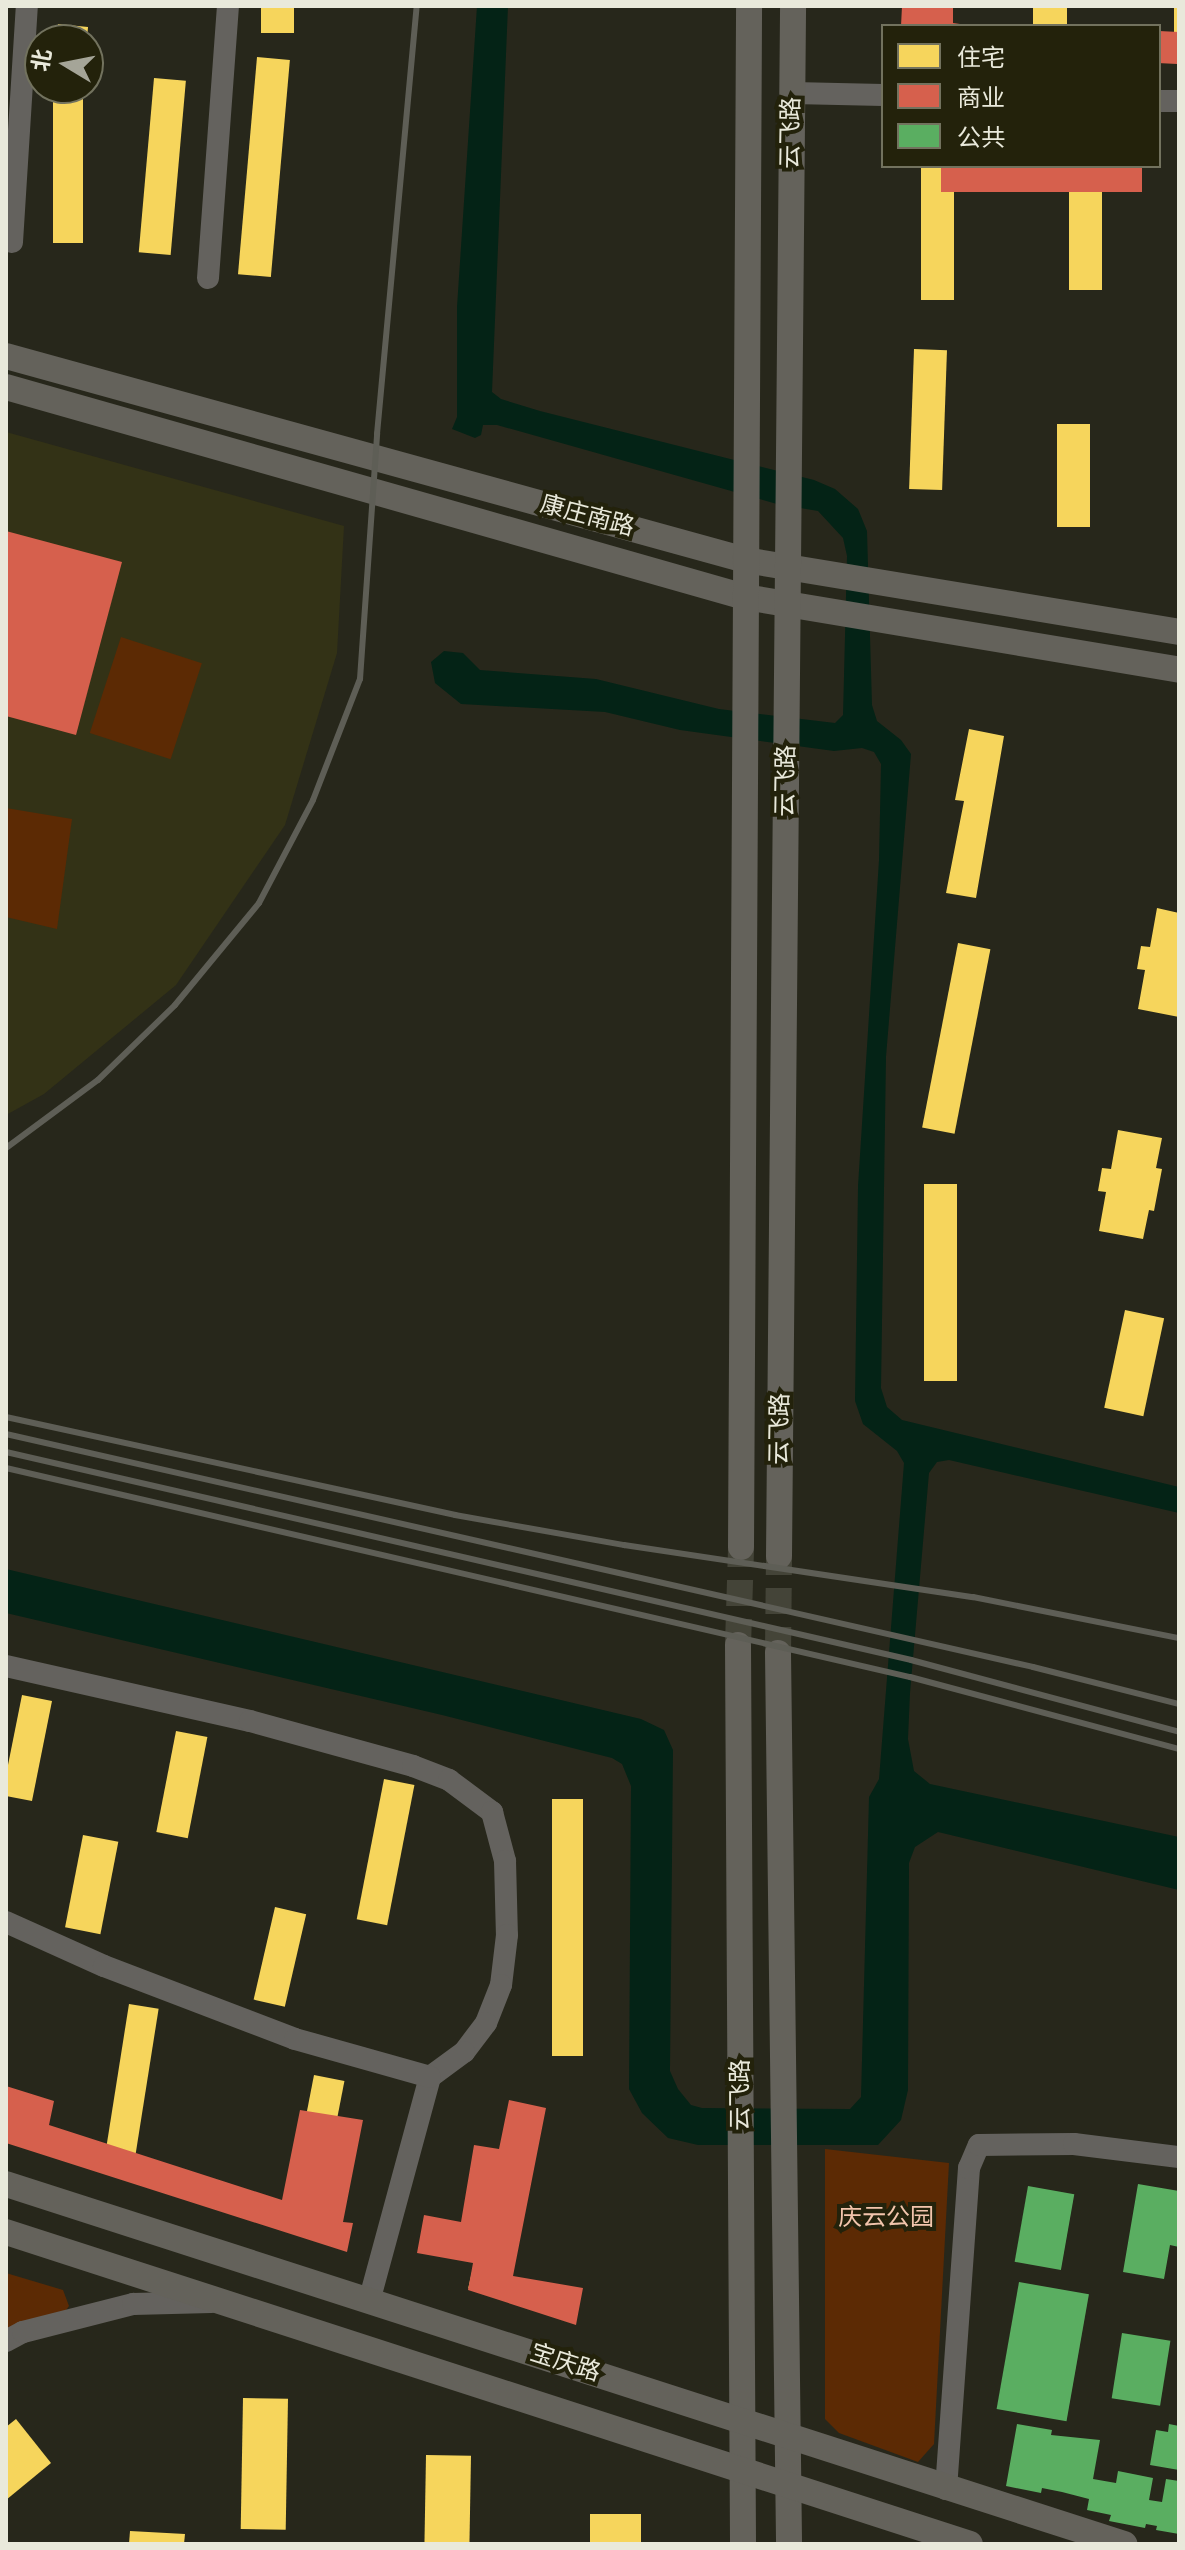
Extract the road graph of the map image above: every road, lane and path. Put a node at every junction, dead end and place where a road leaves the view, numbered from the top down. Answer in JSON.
{"nodes":[{"id":1,"x":27,"y":6,"type":"edge"},
{"id":2,"x":228,"y":6,"type":"edge"},
{"id":3,"x":749,"y":6,"type":"edge"},
{"id":4,"x":793,"y":6,"type":"edge"},
{"id":5,"x":793,"y":93,"type":"junction"},
{"id":6,"x":881,"y":95,"type":"edge"},
{"id":7,"x":12,"y":242,"type":"dead end"},
{"id":8,"x":208,"y":278,"type":"dead end"},
{"id":9,"x":6,"y":356,"type":"edge"},
{"id":10,"x":6,"y":387,"type":"edge"},
{"id":11,"x":745,"y":560,"type":"junction"},
{"id":12,"x":787,"y":567,"type":"junction"},
{"id":13,"x":745,"y":597,"type":"junction"},
{"id":14,"x":788,"y":604,"type":"junction"},
{"id":15,"x":1179,"y":632,"type":"edge"},
{"id":16,"x":1179,"y":670,"type":"edge"},
{"id":17,"x":741,"y":1547,"type":"tunnel mouth"},
{"id":18,"x":779,"y":1556,"type":"tunnel mouth"},
{"id":19,"x":738,"y":1645,"type":"tunnel mouth"},
{"id":20,"x":778,"y":1653,"type":"tunnel mouth"},
{"id":21,"x":6,"y":1666,"type":"edge"},
{"id":22,"x":6,"y":1922,"type":"edge"},
{"id":23,"x":430,"y":2077,"type":"junction"},
{"id":24,"x":1179,"y":2157,"type":"edge"},
{"id":25,"x":6,"y":2184,"type":"edge"},
{"id":26,"x":6,"y":2232,"type":"edge"},
{"id":27,"x":369,"y":2301,"type":"junction"},
{"id":28,"x":222,"y":2302,"type":"junction"},
{"id":29,"x":6,"y":2341,"type":"edge"},
{"id":30,"x":744,"y":2422,"type":"junction"},
{"id":31,"x":789,"y":2436,"type":"junction"},
{"id":32,"x":744,"y":2471,"type":"junction"},
{"id":33,"x":790,"y":2487,"type":"junction"},
{"id":34,"x":946,"y":2489,"type":"junction"},
{"id":35,"x":743,"y":2544,"type":"edge"},
{"id":36,"x":789,"y":2544,"type":"edge"},
{"id":37,"x":970,"y":2544,"type":"edge"},
{"id":38,"x":1124,"y":2544,"type":"edge"}],
"edges":[{"from":1,"to":7,"type":"street"},
{"from":2,"to":8,"type":"street"},
{"from":3,"to":11,"type":"main road","name":"云飞路"},
{"from":4,"to":5,"type":"main road","name":"云飞路"},
{"from":5,"to":6,"type":"street"},
{"from":5,"to":12,"type":"main road","name":"云飞路"},
{"from":9,"to":11,"type":"main road","name":"康庄南路"},
{"from":10,"to":13,"type":"main road","name":"康庄南路"},
{"from":11,"to":12,"type":"main road","name":"康庄南路"},
{"from":11,"to":13,"type":"main road","name":"云飞路"},
{"from":12,"to":14,"type":"main road","name":"云飞路"},
{"from":12,"to":15,"type":"main road","name":"康庄南路"},
{"from":13,"to":14,"type":"main road","name":"康庄南路"},
{"from":13,"to":17,"type":"main road","name":"云飞路"},
{"from":14,"to":16,"type":"main road","name":"康庄南路"},
{"from":14,"to":18,"type":"main road","name":"云飞路"},
{"from":19,"to":30,"type":"main road","name":"云飞路"},
{"from":20,"to":31,"type":"main road","name":"云飞路"},
{"from":21,"to":23,"type":"street"},
{"from":22,"to":23,"type":"street"},
{"from":23,"to":27,"type":"street"},
{"from":24,"to":34,"type":"street"},
{"from":25,"to":27,"type":"main road","name":"宝庆路"},
{"from":26,"to":28,"type":"main road","name":"宝庆路"},
{"from":27,"to":30,"type":"main road","name":"宝庆路"},
{"from":28,"to":29,"type":"street"},
{"from":28,"to":32,"type":"main road","name":"宝庆路"},
{"from":30,"to":31,"type":"main road","name":"宝庆路"},
{"from":30,"to":32,"type":"main road","name":"云飞路"},
{"from":31,"to":33,"type":"main road","name":"云飞路"},
{"from":31,"to":34,"type":"main road","name":"宝庆路"},
{"from":32,"to":33,"type":"main road","name":"宝庆路"},
{"from":32,"to":35,"type":"main road","name":"云飞路"},
{"from":33,"to":36,"type":"main road","name":"云飞路"},
{"from":33,"to":37,"type":"main road","name":"宝庆路"},
{"from":34,"to":38,"type":"main road","name":"宝庆路"}]}
